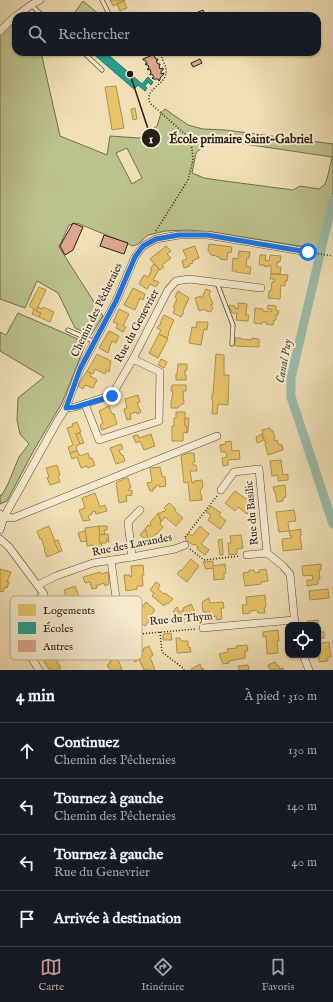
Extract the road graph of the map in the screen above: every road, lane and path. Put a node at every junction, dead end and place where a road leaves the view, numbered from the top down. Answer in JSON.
{"nodes":[{"id":1,"x":40,"y":0,"type":"edge"},
{"id":2,"x":102,"y":0,"type":"edge"},
{"id":3,"x":31,"y":5,"type":"junction"},
{"id":4,"x":21,"y":12,"type":"edge"},
{"id":5,"x":39,"y":12,"type":"edge"},
{"id":6,"x":108,"y":12,"type":"edge"},
{"id":7,"x":12,"y":19,"type":"edge"},
{"id":8,"x":0,"y":31,"type":"edge"},
{"id":9,"x":87,"y":56,"type":"edge"},
{"id":10,"x":161,"y":56,"type":"edge"},
{"id":11,"x":102,"y":70,"type":"dead end"},
{"id":12,"x":156,"y":239,"type":"junction"},
{"id":13,"x":308,"y":252,"type":"dead end"},
{"id":14,"x":316,"y":253,"type":"dead end"},
{"id":15,"x":333,"y":256,"type":"edge"},
{"id":16,"x":217,"y":282,"type":"junction"},
{"id":17,"x":261,"y":288,"type":"dead end"},
{"id":18,"x":68,"y":330,"type":"dead end"},
{"id":19,"x":95,"y":342,"type":"junction"},
{"id":20,"x":232,"y":344,"type":"dead end"},
{"id":21,"x":133,"y":359,"type":"junction"},
{"id":22,"x":85,"y":404,"type":"junction"},
{"id":23,"x":66,"y":408,"type":"junction"},
{"id":24,"x":217,"y":436,"type":"dead end"},
{"id":25,"x":221,"y":490,"type":"joint"},
{"id":26,"x":140,"y":510,"type":"dead end"},
{"id":27,"x":2,"y":516,"type":"edge"},
{"id":28,"x":0,"y":530,"type":"edge"},
{"id":29,"x":184,"y":537,"type":"dead end"},
{"id":30,"x":0,"y":539,"type":"edge"},
{"id":31,"x":185,"y":545,"type":"joint"},
{"id":32,"x":267,"y":553,"type":"junction"},
{"id":33,"x":247,"y":555,"type":"joint"},
{"id":34,"x":132,"y":557,"type":"junction"},
{"id":35,"x":111,"y":560,"type":"junction"},
{"id":36,"x":38,"y":585,"type":"junction"},
{"id":37,"x":44,"y":594,"type":"edge"},
{"id":38,"x":116,"y":596,"type":"edge"},
{"id":39,"x":294,"y":622,"type":"edge"},
{"id":40,"x":285,"y":624,"type":"edge"},
{"id":41,"x":204,"y":628,"type":"joint"},
{"id":42,"x":160,"y":632,"type":"junction"},
{"id":43,"x":142,"y":634,"type":"edge"},
{"id":44,"x":304,"y":658,"type":"edge"},
{"id":45,"x":34,"y":660,"type":"edge"},
{"id":46,"x":40,"y":670,"type":"edge"},
{"id":47,"x":184,"y":670,"type":"edge"},
{"id":48,"x":309,"y":670,"type":"edge"}],
"edges":[{"from":1,"to":3,"type":"street"},
{"from":2,"to":6,"type":"lane"},
{"from":3,"to":4,"type":"street"},
{"from":3,"to":5,"type":"lane"},
{"from":7,"to":8,"type":"street"},
{"from":9,"to":11,"type":"lane"},
{"from":10,"to":12,"type":"path"},
{"from":12,"to":13,"type":"street","name":"Chemin des Pêcheraies"},
{"from":12,"to":19,"type":"street","name":"Chemin des Pêcheraies"},
{"from":14,"to":15,"type":"path"},
{"from":16,"to":17,"type":"street","name":"Rue du Genevrier"},
{"from":16,"to":20,"type":"lane"},
{"from":16,"to":21,"type":"street","name":"Rue du Genevrier"},
{"from":18,"to":19,"type":"lane"},
{"from":19,"to":23,"type":"street","name":"Chemin des Pêcheraies"},
{"from":21,"to":22,"type":"street","name":"Rue du Genevrier"},
{"from":21,"to":22,"type":"street"},
{"from":22,"to":23,"type":"street","name":"Rue du Genevrier"},
{"from":23,"to":27,"type":"street","name":"Chemin des Pêcheraies"},
{"from":24,"to":27,"type":"street"},
{"from":25,"to":29,"type":"path"},
{"from":25,"to":32,"type":"street","name":"Rue du Basilic"},
{"from":26,"to":34,"type":"street"},
{"from":27,"to":28,"type":"street","name":"Chemin des Pêcheraies"},
{"from":30,"to":36,"type":"street"},
{"from":31,"to":33,"type":"path","name":"Rue des Lavandes"},
{"from":31,"to":34,"type":"street","name":"Rue des Lavandes"},
{"from":32,"to":33,"type":"street"},
{"from":32,"to":39,"type":"street"},
{"from":34,"to":35,"type":"street","name":"Rue des Lavandes"},
{"from":35,"to":36,"type":"street","name":"Rue des Lavandes"},
{"from":35,"to":38,"type":"street"},
{"from":36,"to":37,"type":"street"},
{"from":40,"to":41,"type":"street","name":"Rue du Thym"},
{"from":41,"to":42,"type":"path","name":"Rue du Thym"},
{"from":42,"to":43,"type":"path","name":"Rue du Thym"},
{"from":42,"to":47,"type":"path"},
{"from":44,"to":48,"type":"street"},
{"from":45,"to":46,"type":"street"}]}
